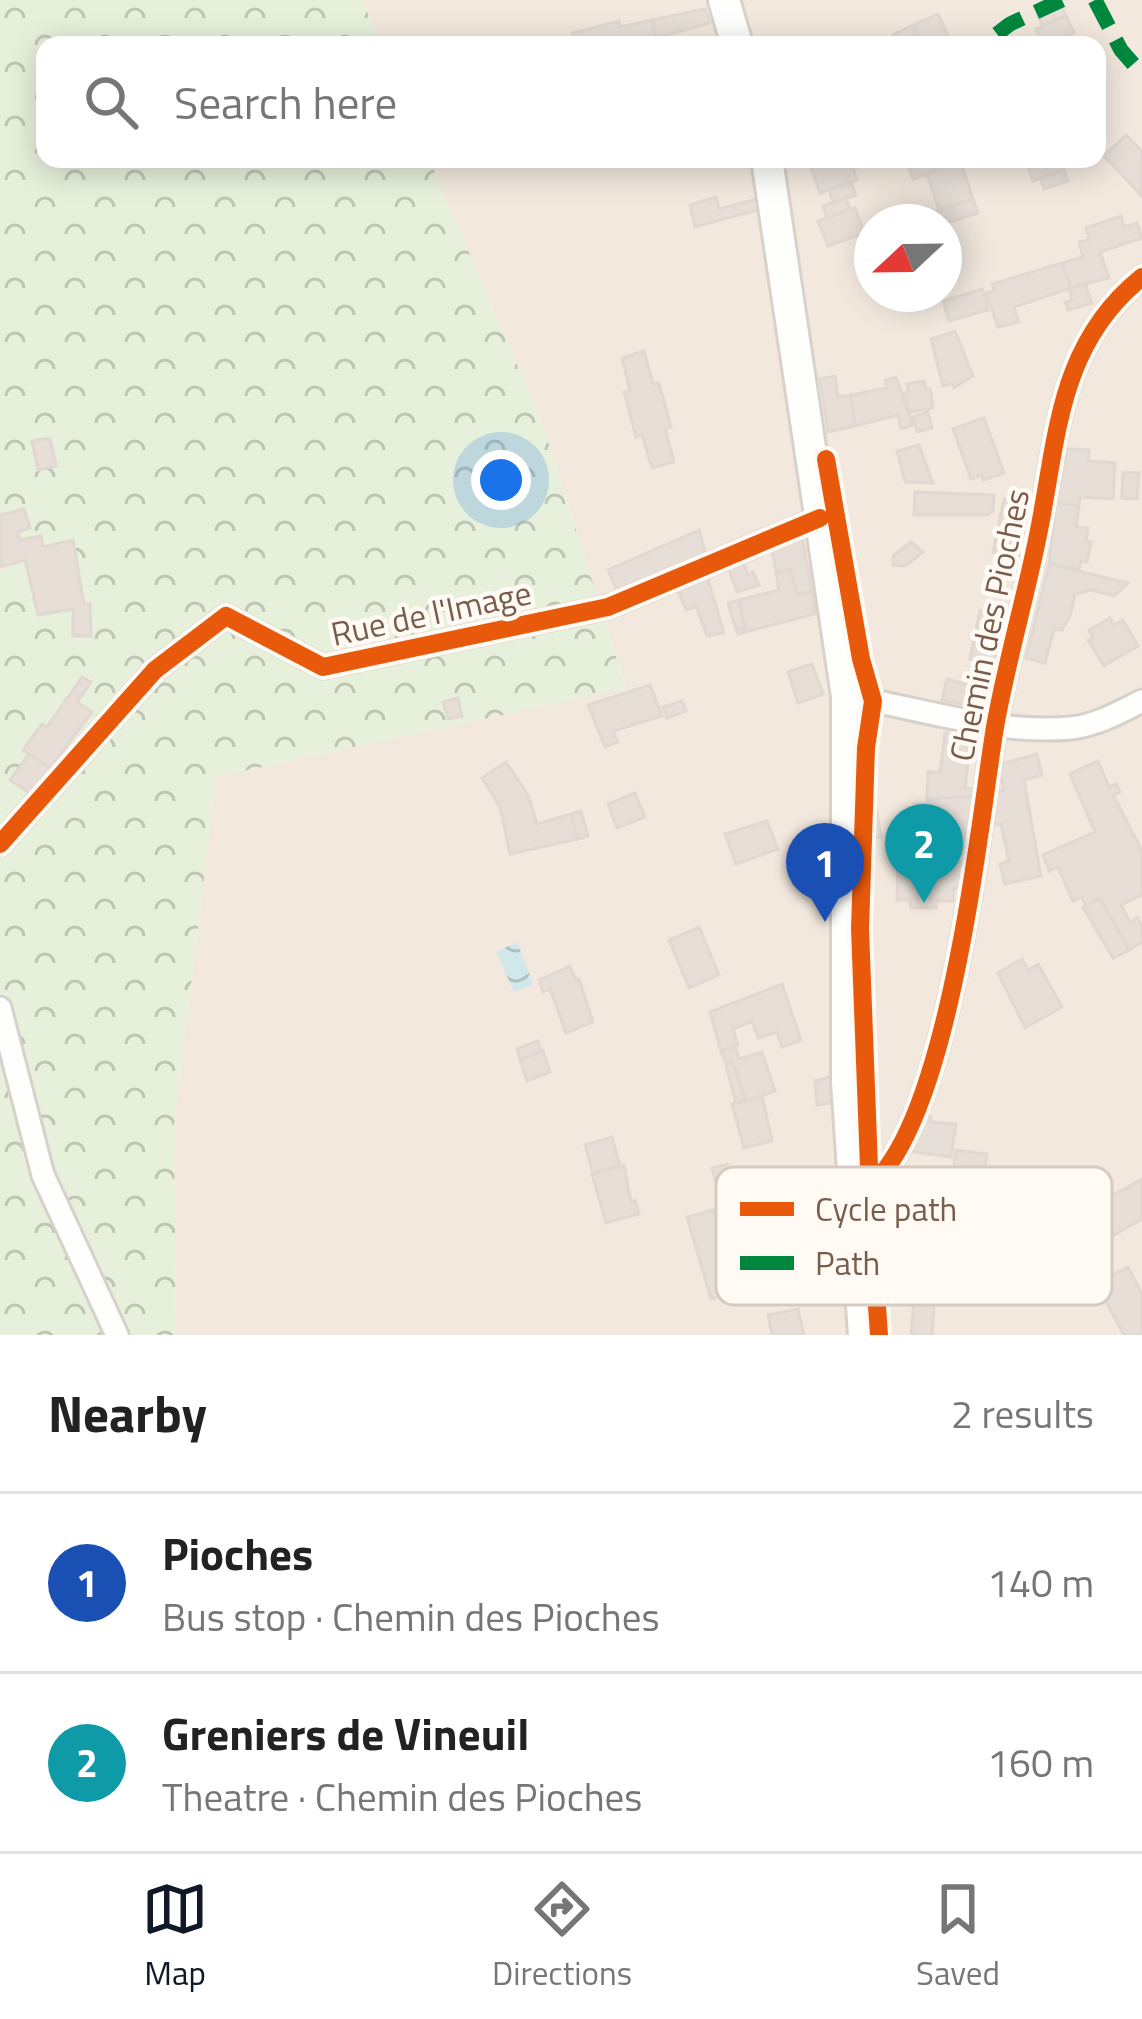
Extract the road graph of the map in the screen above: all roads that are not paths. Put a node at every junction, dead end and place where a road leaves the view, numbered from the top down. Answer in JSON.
{"nodes":[{"id":1,"x":724,"y":0,"type":"edge"},
{"id":2,"x":734,"y":36,"type":"edge"},
{"id":3,"x":768,"y":168,"type":"edge"},
{"id":4,"x":1142,"y":278,"type":"edge"},
{"id":5,"x":820,"y":518,"type":"junction"},
{"id":6,"x":847,"y":696,"type":"junction"},
{"id":7,"x":1142,"y":701,"type":"edge"},
{"id":8,"x":996,"y":723,"type":"junction"},
{"id":9,"x":0,"y":844,"type":"edge"},
{"id":10,"x":0,"y":1008,"type":"edge"},
{"id":11,"x":853,"y":1167,"type":"edge"},
{"id":12,"x":887,"y":1167,"type":"edge"},
{"id":13,"x":863,"y":1305,"type":"edge"},
{"id":14,"x":117,"y":1335,"type":"edge"},
{"id":15,"x":865,"y":1335,"type":"edge"}],
"edges":[{"from":1,"to":2,"type":"main road"},
{"from":3,"to":5,"type":"main road"},
{"from":4,"to":8,"type":"street","name":"Chemin des Pioches"},
{"from":5,"to":6,"type":"main road"},
{"from":5,"to":9,"type":"street","name":"Rue de l'Image"},
{"from":6,"to":8,"type":"street"},
{"from":6,"to":11,"type":"main road"},
{"from":7,"to":8,"type":"street"},
{"from":8,"to":12,"type":"street","name":"Chemin des Pioches"},
{"from":10,"to":14,"type":"street"},
{"from":13,"to":15,"type":"main road"}]}
